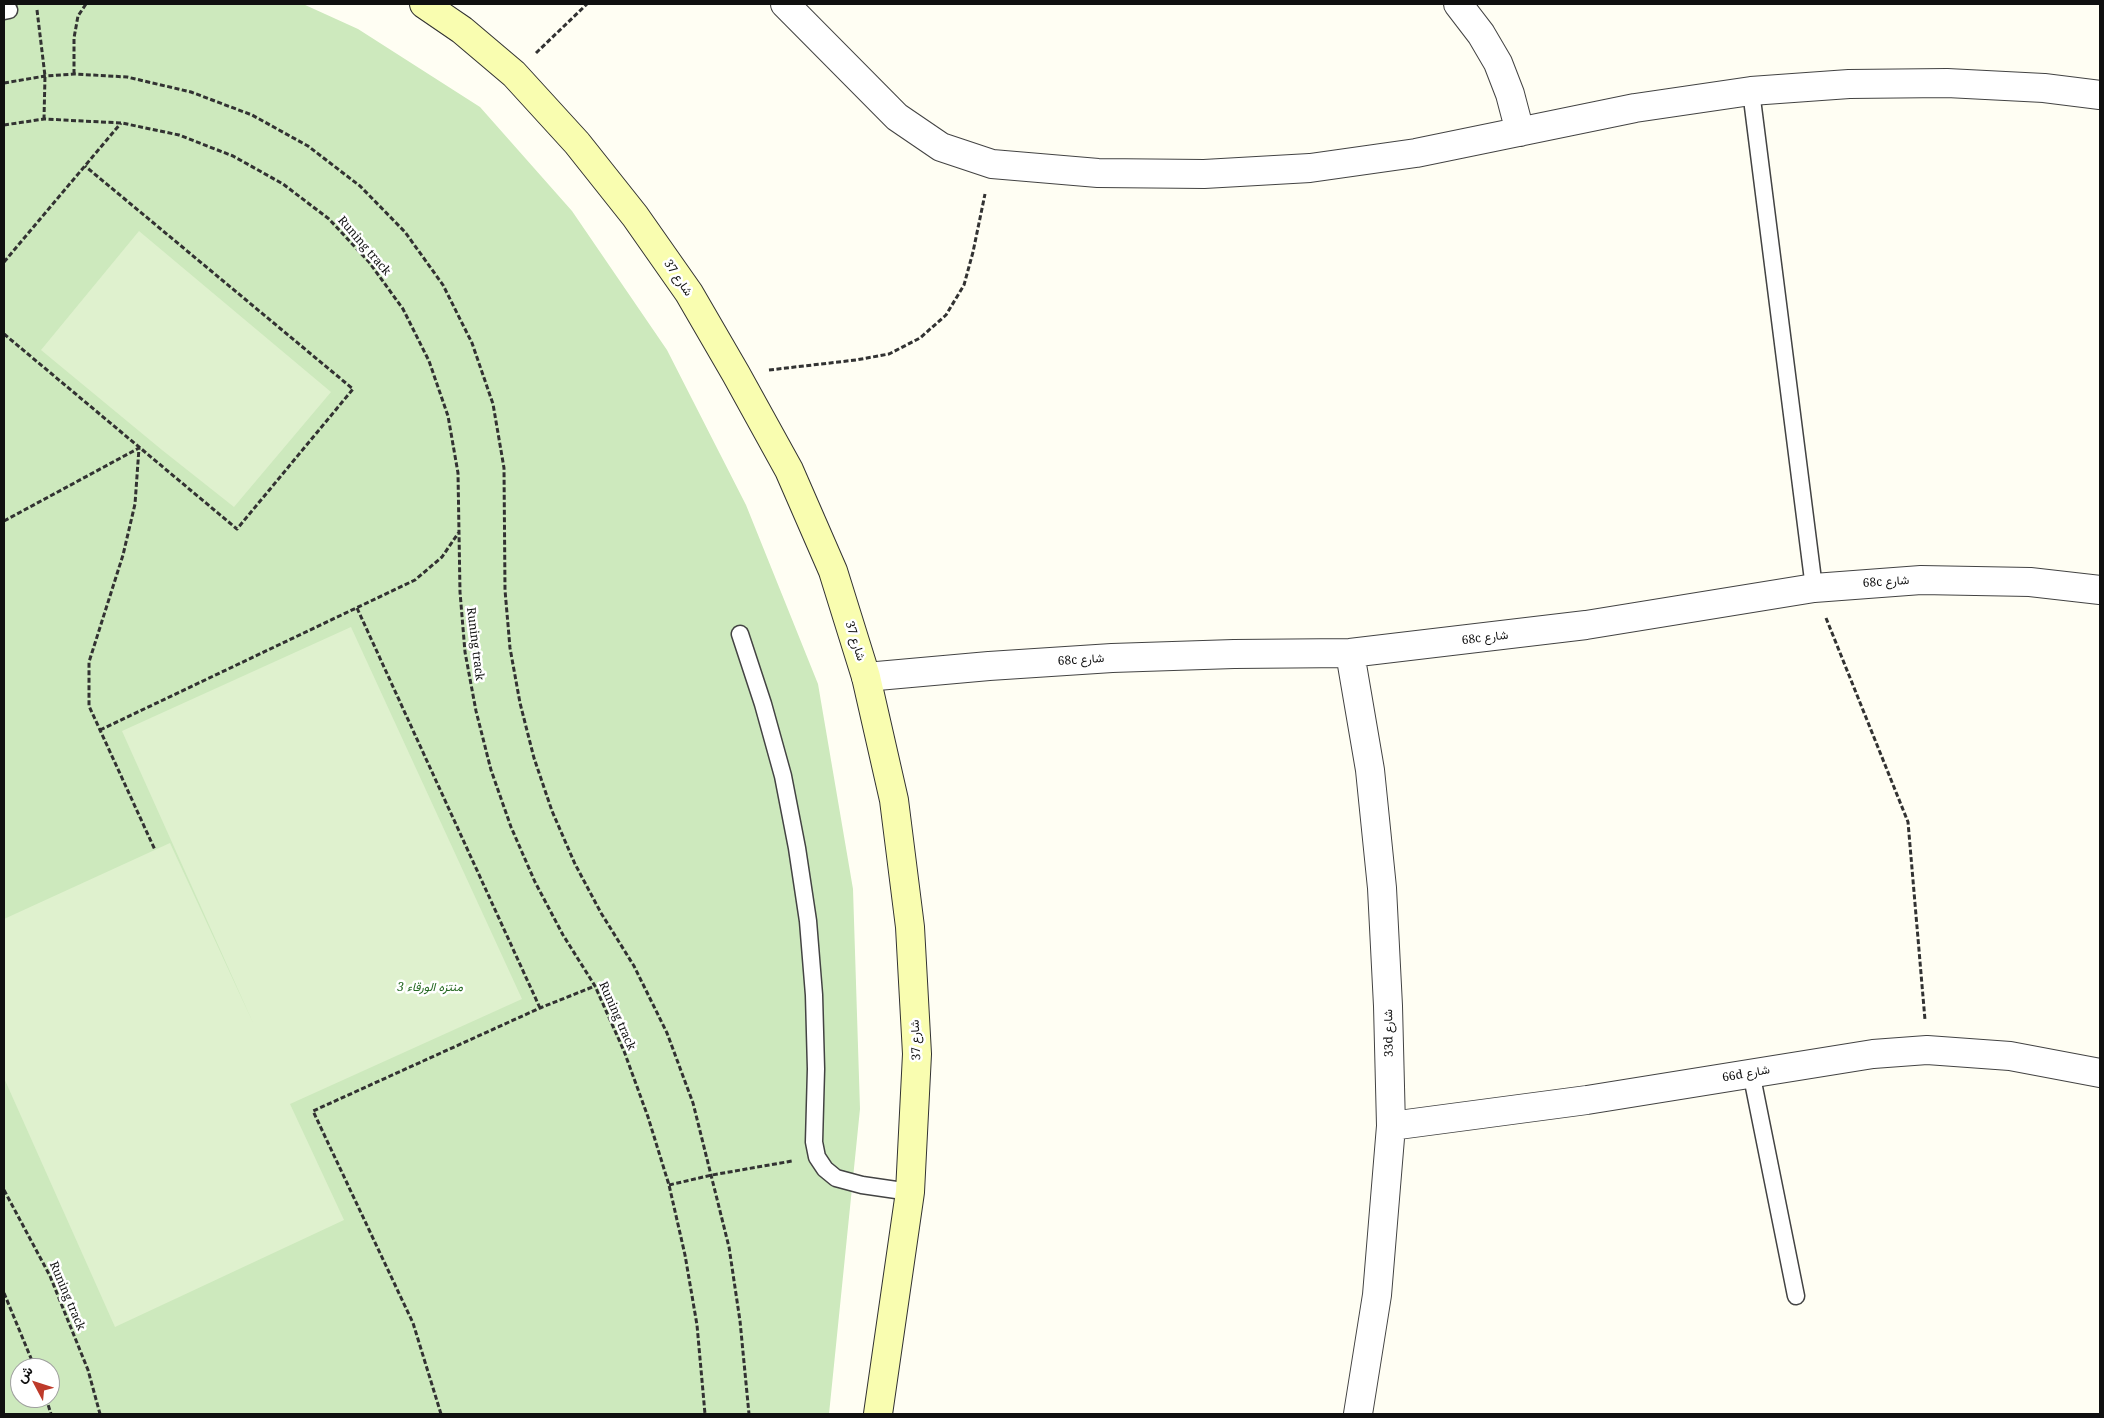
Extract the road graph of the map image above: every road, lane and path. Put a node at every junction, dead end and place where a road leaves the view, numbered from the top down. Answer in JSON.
{"nodes":[{"id":1,"x":86,"y":4,"type":"edge"},
{"id":2,"x":424,"y":4,"type":"edge"},
{"id":3,"x":588,"y":4,"type":"edge"},
{"id":4,"x":785,"y":4,"type":"edge"},
{"id":5,"x":1458,"y":4,"type":"edge"},
{"id":6,"x":6,"y":11,"type":"edge"},
{"id":7,"x":74,"y":74,"type":"junction"},
{"id":8,"x":514,"y":74,"type":"junction"},
{"id":9,"x":45,"y":76,"type":"junction"},
{"id":10,"x":4,"y":83,"type":"edge"},
{"id":11,"x":1751,"y":91,"type":"junction"},
{"id":12,"x":2100,"y":95,"type":"edge"},
{"id":13,"x":44,"y":119,"type":"junction"},
{"id":14,"x":122,"y":122,"type":"junction"},
{"id":15,"x":4,"y":125,"type":"edge"},
{"id":16,"x":1520,"y":132,"type":"junction"},
{"id":17,"x":992,"y":164,"type":"junction"},
{"id":18,"x":84,"y":166,"type":"junction"},
{"id":19,"x":4,"y":262,"type":"edge"},
{"id":20,"x":4,"y":334,"type":"edge"},
{"id":21,"x":736,"y":374,"type":"junction"},
{"id":22,"x":139,"y":448,"type":"junction"},
{"id":23,"x":4,"y":521,"type":"edge"},
{"id":24,"x":460,"y":532,"type":"junction"},
{"id":25,"x":1814,"y":588,"type":"junction"},
{"id":26,"x":2100,"y":590,"type":"edge"},
{"id":27,"x":357,"y":608,"type":"junction"},
{"id":28,"x":740,"y":634,"type":"dead end"},
{"id":29,"x":1350,"y":653,"type":"junction"},
{"id":30,"x":866,"y":677,"type":"junction"},
{"id":31,"x":100,"y":730,"type":"junction"},
{"id":32,"x":155,"y":850,"type":"dead end"},
{"id":33,"x":595,"y":986,"type":"junction"},
{"id":34,"x":540,"y":1008,"type":"junction"},
{"id":35,"x":1927,"y":1050,"type":"junction"},
{"id":36,"x":1751,"y":1072,"type":"junction"},
{"id":37,"x":2100,"y":1073,"type":"edge"},
{"id":38,"x":1391,"y":1126,"type":"junction"},
{"id":39,"x":817,"y":1157,"type":"junction"},
{"id":40,"x":712,"y":1175,"type":"junction"},
{"id":41,"x":669,"y":1185,"type":"junction"},
{"id":42,"x":4,"y":1190,"type":"edge"},
{"id":43,"x":910,"y":1192,"type":"junction"},
{"id":44,"x":4,"y":1293,"type":"edge"},
{"id":45,"x":1796,"y":1296,"type":"dead end"},
{"id":46,"x":31,"y":1358,"type":"edge"},
{"id":47,"x":100,"y":1414,"type":"edge"},
{"id":48,"x":441,"y":1414,"type":"edge"},
{"id":49,"x":705,"y":1414,"type":"edge"},
{"id":50,"x":749,"y":1414,"type":"edge"},
{"id":51,"x":878,"y":1414,"type":"edge"},
{"id":52,"x":1358,"y":1414,"type":"edge"}],
"edges":[{"from":1,"to":7,"type":"path"},
{"from":2,"to":8,"type":"street","name":"شارع 37"},
{"from":3,"to":8,"type":"path"},
{"from":4,"to":17,"type":"street"},
{"from":5,"to":16,"type":"street"},
{"from":6,"to":9,"type":"path"},
{"from":7,"to":9,"type":"path"},
{"from":7,"to":40,"type":"path"},
{"from":8,"to":21,"type":"street","name":"شارع 37"},
{"from":9,"to":10,"type":"path"},
{"from":9,"to":13,"type":"path"},
{"from":11,"to":12,"type":"street"},
{"from":11,"to":16,"type":"street"},
{"from":11,"to":25,"type":"lane"},
{"from":13,"to":14,"type":"path","name":"Runing track"},
{"from":13,"to":15,"type":"path","name":"Runing track"},
{"from":14,"to":18,"type":"path"},
{"from":14,"to":24,"type":"path","name":"Runing track"},
{"from":16,"to":17,"type":"street"},
{"from":17,"to":21,"type":"path"},
{"from":18,"to":19,"type":"path"},
{"from":18,"to":22,"type":"path"},
{"from":20,"to":22,"type":"path"},
{"from":21,"to":30,"type":"street","name":"شارع 37"},
{"from":22,"to":23,"type":"path"},
{"from":22,"to":31,"type":"path"},
{"from":24,"to":27,"type":"path"},
{"from":24,"to":33,"type":"path","name":"Runing track"},
{"from":25,"to":26,"type":"street","name":"68c شارع"},
{"from":25,"to":29,"type":"street","name":"68c شارع"},
{"from":25,"to":35,"type":"path"},
{"from":27,"to":31,"type":"path"},
{"from":27,"to":34,"type":"path"},
{"from":28,"to":39,"type":"lane"},
{"from":29,"to":30,"type":"street","name":"68c شارع"},
{"from":29,"to":38,"type":"street","name":"33d شارع"},
{"from":30,"to":43,"type":"street","name":"شارع 37"},
{"from":31,"to":32,"type":"path"},
{"from":33,"to":34,"type":"path"},
{"from":33,"to":41,"type":"path","name":"Runing track"},
{"from":34,"to":48,"type":"path"},
{"from":35,"to":36,"type":"street","name":"66d شارع"},
{"from":35,"to":37,"type":"street","name":"66d شارع"},
{"from":36,"to":38,"type":"street","name":"66d شارع"},
{"from":36,"to":45,"type":"lane"},
{"from":38,"to":52,"type":"street","name":"33d شارع"},
{"from":39,"to":40,"type":"path"},
{"from":39,"to":43,"type":"lane"},
{"from":40,"to":41,"type":"path"},
{"from":40,"to":50,"type":"path"},
{"from":41,"to":49,"type":"path","name":"Runing track"},
{"from":42,"to":47,"type":"path","name":"Runing track"},
{"from":43,"to":51,"type":"street","name":"شارع 37"},
{"from":44,"to":46,"type":"path"}]}
